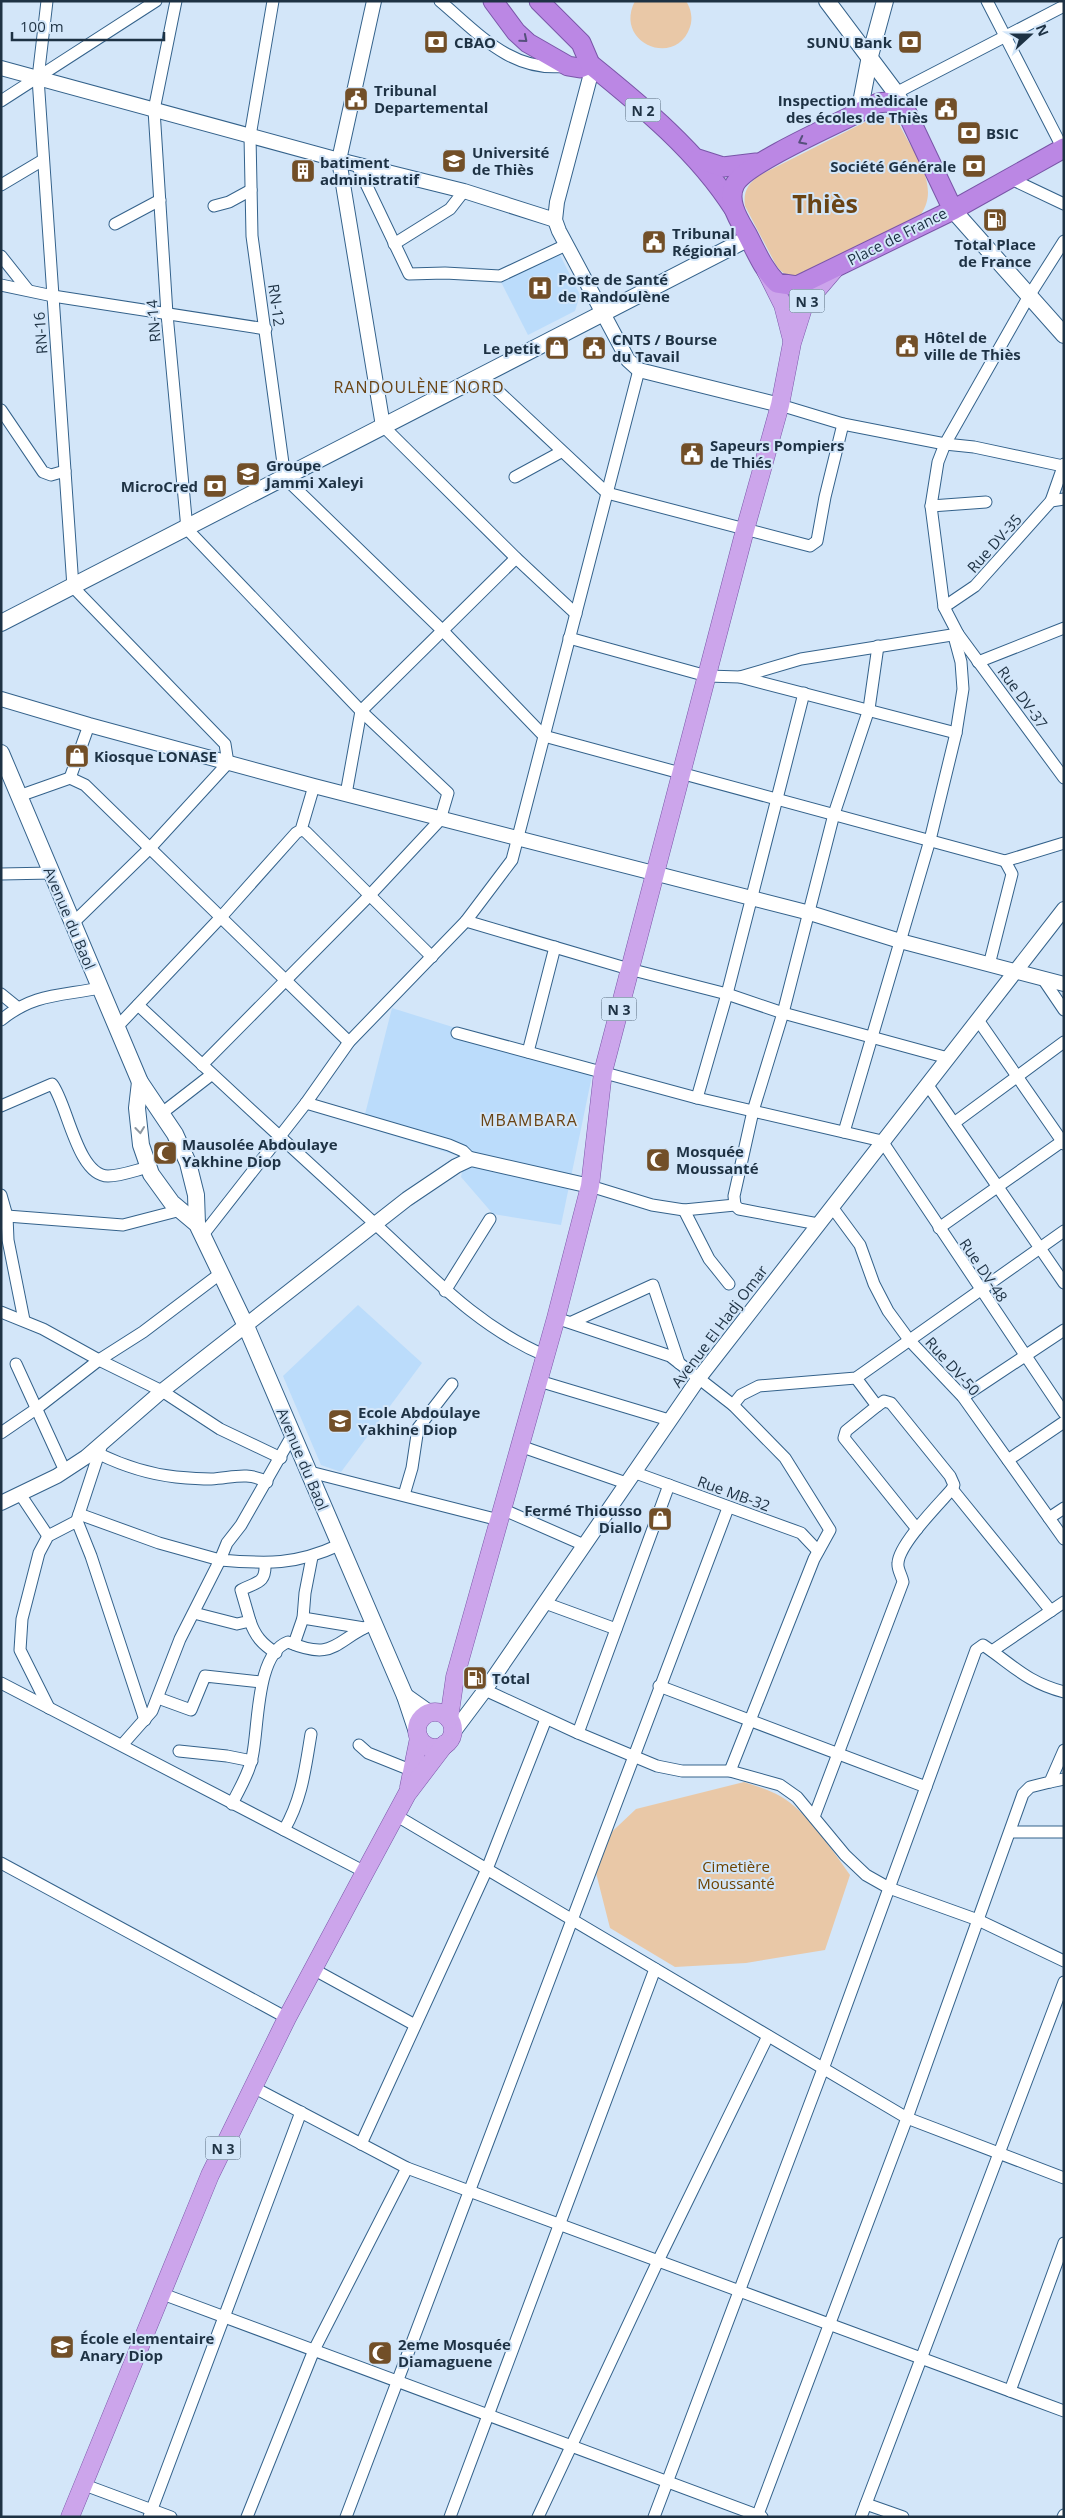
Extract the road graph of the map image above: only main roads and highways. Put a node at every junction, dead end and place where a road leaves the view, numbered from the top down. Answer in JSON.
{"nodes":[{"id":1,"x":493,"y":1,"type":"edge"},
{"id":2,"x":539,"y":1,"type":"edge"},
{"id":3,"x":828,"y":1,"type":"edge"},
{"id":4,"x":885,"y":1,"type":"edge"},
{"id":5,"x":870,"y":56,"type":"junction"},
{"id":6,"x":592,"y":65,"type":"junction"},
{"id":7,"x":859,"y":113,"type":"junction"},
{"id":8,"x":907,"y":113,"type":"junction"},
{"id":9,"x":1063,"y":149,"type":"edge"},
{"id":10,"x":696,"y":157,"type":"junction"},
{"id":11,"x":760,"y":162,"type":"junction"},
{"id":12,"x":953,"y":210,"type":"junction"},
{"id":13,"x":736,"y":212,"type":"junction"},
{"id":14,"x":749,"y":238,"type":"junction"},
{"id":15,"x":763,"y":265,"type":"junction"},
{"id":16,"x":836,"y":268,"type":"junction"},
{"id":17,"x":1064,"y":335,"type":"edge"},
{"id":18,"x":792,"y":343,"type":"junction"},
{"id":19,"x":20,"y":615,"type":"junction"},
{"id":20,"x":1,"y":623,"type":"edge"},
{"id":21,"x":1,"y":630,"type":"edge"},
{"id":22,"x":1,"y":753,"type":"edge"},
{"id":23,"x":140,"y":1082,"type":"junction"},
{"id":24,"x":200,"y":1230,"type":"junction"},
{"id":25,"x":454,"y":1677,"type":"junction"},
{"id":26,"x":405,"y":1696,"type":"junction"},
{"id":27,"x":429,"y":1713,"type":"junction"},
{"id":28,"x":449,"y":1730,"type":"junction"},
{"id":29,"x":418,"y":1735,"type":"junction"},
{"id":30,"x":408,"y":1794,"type":"junction"},
{"id":31,"x":70,"y":2517,"type":"edge"}],
"edges":[{"from":1,"to":6,"type":"highway","one_way":true},
{"from":2,"to":6,"type":"highway","number":"N 2"},
{"from":3,"to":5,"type":"main road"},
{"from":4,"to":5,"type":"main road"},
{"from":5,"to":7,"type":"main road"},
{"from":5,"to":8,"type":"main road"},
{"from":6,"to":10,"type":"highway","number":"N 2"},
{"from":7,"to":8,"type":"highway","name":"Place de France"},
{"from":7,"to":11,"type":"highway","name":"Place de France","one_way":true},
{"from":8,"to":12,"type":"highway","name":"Place de France"},
{"from":9,"to":12,"type":"highway"},
{"from":10,"to":11,"type":"highway","number":"N 2"},
{"from":10,"to":13,"type":"highway","number":"N 2"},
{"from":11,"to":13,"type":"highway","name":"Place de France"},
{"from":12,"to":16,"type":"highway","name":"Place de France"},
{"from":12,"to":17,"type":"main road"},
{"from":13,"to":14,"type":"highway","name":"Place de France"},
{"from":14,"to":15,"type":"highway","name":"Place de France"},
{"from":14,"to":19,"type":"main road"},
{"from":15,"to":16,"type":"highway","name":"Place de France"},
{"from":15,"to":18,"type":"main road","number":"N 3"},
{"from":16,"to":18,"type":"main road","number":"N 3"},
{"from":18,"to":25,"type":"main road","number":"N 3"},
{"from":19,"to":20,"type":"main road"},
{"from":19,"to":21,"type":"main road"},
{"from":22,"to":23,"type":"main road","name":"Avenue du Baol"},
{"from":23,"to":24,"type":"main road","name":"Avenue du Baol"},
{"from":23,"to":24,"type":"main road","name":"Avenue du Baol","one_way":true},
{"from":24,"to":26,"type":"main road","name":"Avenue du Baol"},
{"from":25,"to":27,"type":"main road","number":"N 3"},
{"from":25,"to":28,"type":"main road","number":"N 3"},
{"from":26,"to":27,"type":"main road"},
{"from":26,"to":29,"type":"main road","name":"Avenue du Baol"},
{"from":27,"to":28,"type":"main road"},
{"from":27,"to":29,"type":"main road"},
{"from":28,"to":29,"type":"main road"},
{"from":28,"to":30,"type":"main road","number":"N 3"},
{"from":29,"to":30,"type":"main road","number":"N 3"},
{"from":30,"to":31,"type":"main road","number":"N 3"}]}
